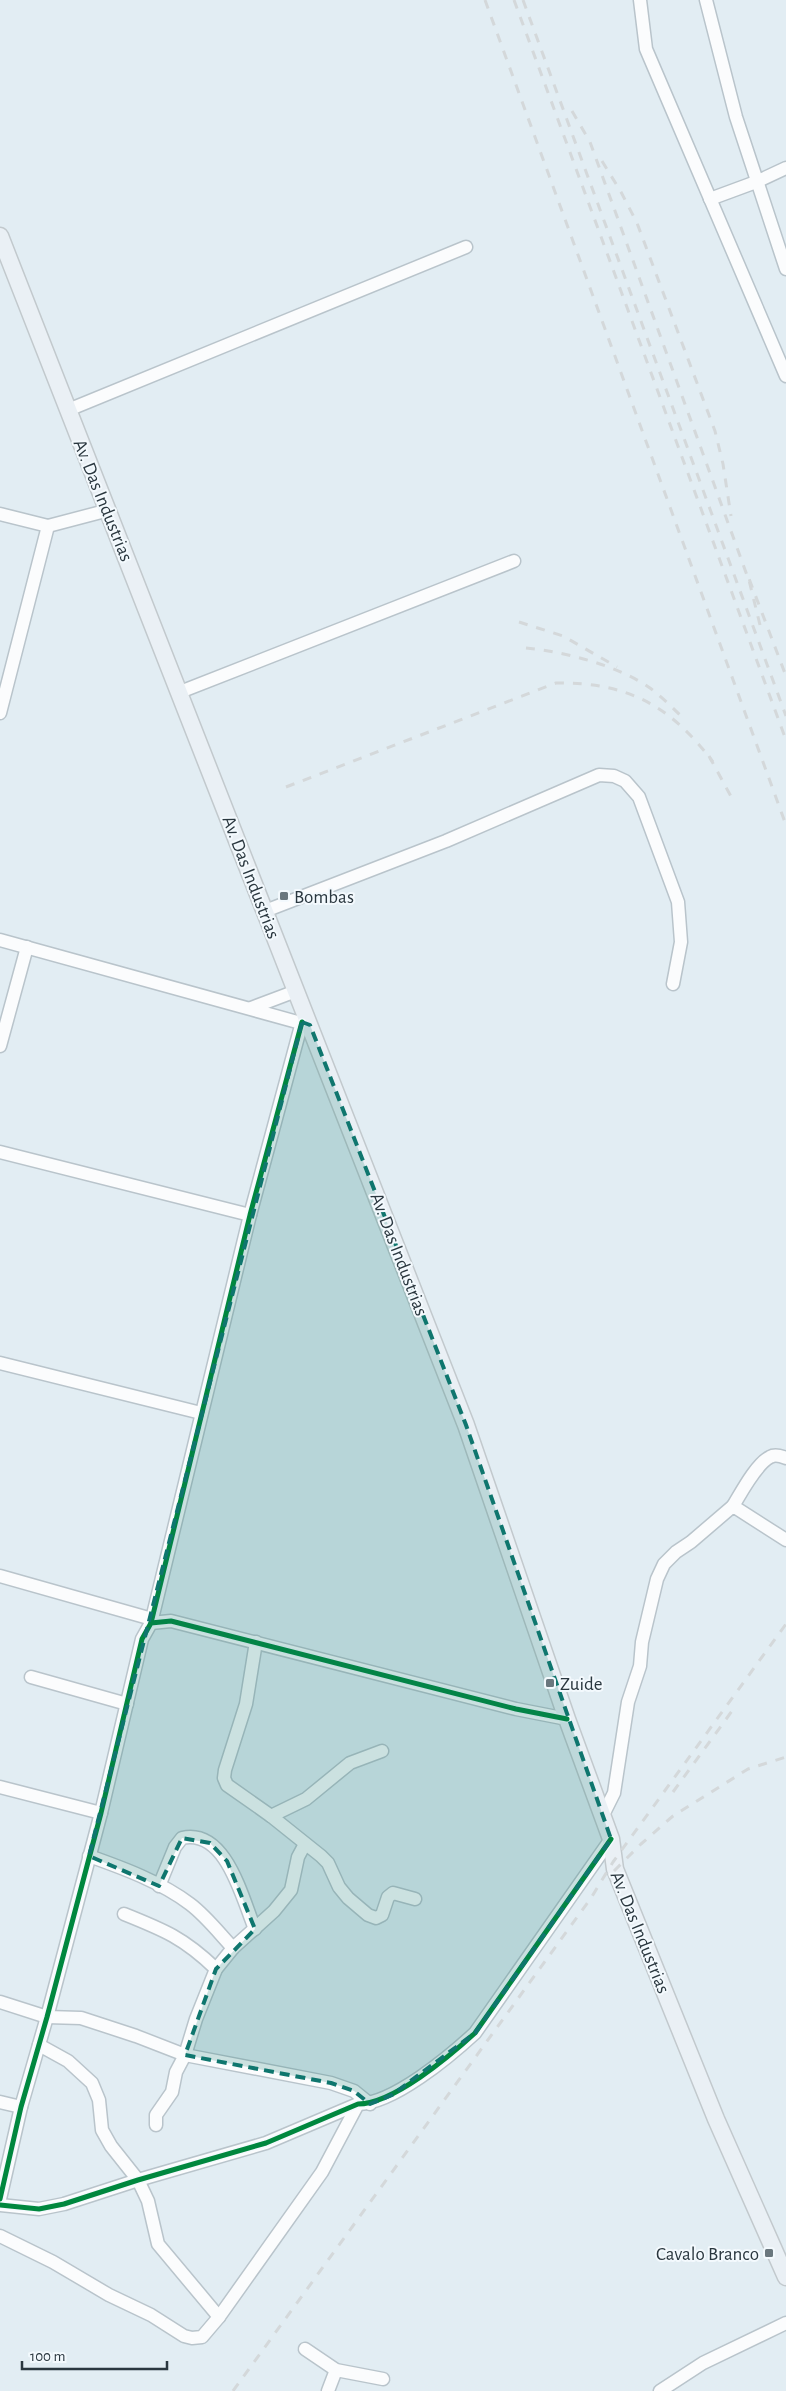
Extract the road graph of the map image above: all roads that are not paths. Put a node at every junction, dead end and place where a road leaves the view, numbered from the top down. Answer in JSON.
{"nodes":[{"id":1,"x":640,"y":0,"type":"edge"},
{"id":2,"x":706,"y":0,"type":"edge"},
{"id":3,"x":786,"y":168,"type":"edge"},
{"id":4,"x":756,"y":182,"type":"junction"},
{"id":5,"x":710,"y":199,"type":"junction"},
{"id":6,"x":0,"y":236,"type":"edge"},
{"id":7,"x":466,"y":247,"type":"dead end"},
{"id":8,"x":786,"y":269,"type":"edge"},
{"id":9,"x":786,"y":376,"type":"edge"},
{"id":10,"x":68,"y":410,"type":"junction"},
{"id":11,"x":109,"y":510,"type":"junction"},
{"id":12,"x":0,"y":514,"type":"edge"},
{"id":13,"x":48,"y":526,"type":"junction"},
{"id":14,"x":514,"y":561,"type":"dead end"},
{"id":15,"x":0,"y":663,"type":"edge"},
{"id":16,"x":13,"y":666,"type":"junction"},
{"id":17,"x":180,"y":692,"type":"junction"},
{"id":18,"x":0,"y":713,"type":"edge"},
{"id":19,"x":265,"y":911,"type":"junction"},
{"id":20,"x":0,"y":940,"type":"edge"},
{"id":21,"x":27,"y":947,"type":"junction"},
{"id":22,"x":673,"y":984,"type":"dead end"},
{"id":23,"x":296,"y":991,"type":"junction"},
{"id":24,"x":251,"y":1008,"type":"junction"},
{"id":25,"x":306,"y":1024,"type":"junction"},
{"id":26,"x":0,"y":1046,"type":"edge"},
{"id":27,"x":0,"y":1152,"type":"edge"},
{"id":28,"x":250,"y":1215,"type":"junction"},
{"id":29,"x":0,"y":1363,"type":"edge"},
{"id":30,"x":201,"y":1412,"type":"junction"},
{"id":31,"x":786,"y":1458,"type":"edge"},
{"id":32,"x":733,"y":1506,"type":"junction"},
{"id":33,"x":786,"y":1540,"type":"edge"},
{"id":34,"x":0,"y":1576,"type":"edge"},
{"id":35,"x":152,"y":1621,"type":"junction"},
{"id":36,"x":256,"y":1642,"type":"junction"},
{"id":37,"x":31,"y":1678,"type":"dead end"},
{"id":38,"x":126,"y":1704,"type":"junction"},
{"id":39,"x":567,"y":1719,"type":"junction"},
{"id":40,"x":382,"y":1751,"type":"dead end"},
{"id":41,"x":0,"y":1788,"type":"edge"},
{"id":42,"x":101,"y":1813,"type":"junction"},
{"id":43,"x":271,"y":1816,"type":"junction"},
{"id":44,"x":602,"y":1817,"type":"junction"},
{"id":45,"x":611,"y":1839,"type":"junction"},
{"id":46,"x":305,"y":1844,"type":"junction"},
{"id":47,"x":89,"y":1856,"type":"junction"},
{"id":48,"x":159,"y":1886,"type":"junction"},
{"id":49,"x":415,"y":1899,"type":"dead end"},
{"id":50,"x":124,"y":1914,"type":"dead end"},
{"id":51,"x":255,"y":1929,"type":"junction"},
{"id":52,"x":233,"y":1948,"type":"junction"},
{"id":53,"x":216,"y":1969,"type":"junction"},
{"id":54,"x":0,"y":2002,"type":"edge"},
{"id":55,"x":48,"y":2017,"type":"junction"},
{"id":56,"x":39,"y":2045,"type":"junction"},
{"id":57,"x":185,"y":2055,"type":"junction"},
{"id":58,"x":0,"y":2102,"type":"edge"},
{"id":59,"x":364,"y":2104,"type":"junction"},
{"id":60,"x":21,"y":2107,"type":"junction"},
{"id":61,"x":156,"y":2125,"type":"dead end"},
{"id":62,"x":138,"y":2180,"type":"junction"},
{"id":63,"x":0,"y":2199,"type":"edge"},
{"id":64,"x":0,"y":2205,"type":"edge"},
{"id":65,"x":0,"y":2236,"type":"edge"},
{"id":66,"x":786,"y":2277,"type":"edge"},
{"id":67,"x":219,"y":2317,"type":"junction"},
{"id":68,"x":786,"y":2323,"type":"edge"},
{"id":69,"x":305,"y":2349,"type":"dead end"},
{"id":70,"x":336,"y":2370,"type":"junction"},
{"id":71,"x":383,"y":2379,"type":"dead end"},
{"id":72,"x":328,"y":2391,"type":"edge"},
{"id":73,"x":660,"y":2391,"type":"edge"}],
"edges":[{"from":1,"to":5,"type":"street"},
{"from":2,"to":4,"type":"street"},
{"from":3,"to":4,"type":"street"},
{"from":4,"to":5,"type":"street"},
{"from":4,"to":8,"type":"street"},
{"from":5,"to":9,"type":"street"},
{"from":6,"to":10,"type":"main road","name":"Av. Das Industrias"},
{"from":7,"to":10,"type":"street"},
{"from":10,"to":11,"type":"main road","name":"Av. Das Industrias"},
{"from":11,"to":13,"type":"street"},
{"from":11,"to":17,"type":"main road","name":"Av. Das Industrias"},
{"from":12,"to":13,"type":"street"},
{"from":13,"to":16,"type":"street"},
{"from":14,"to":17,"type":"street"},
{"from":15,"to":16,"type":"street"},
{"from":16,"to":18,"type":"street"},
{"from":17,"to":19,"type":"main road","name":"Av. Das Industrias"},
{"from":19,"to":22,"type":"street"},
{"from":19,"to":23,"type":"main road","name":"Av. Das Industrias"},
{"from":20,"to":21,"type":"street"},
{"from":21,"to":24,"type":"street"},
{"from":21,"to":26,"type":"street"},
{"from":23,"to":24,"type":"street"},
{"from":23,"to":25,"type":"main road","name":"Av. Das Industrias"},
{"from":24,"to":25,"type":"street"},
{"from":25,"to":28,"type":"street"},
{"from":25,"to":39,"type":"main road","name":"Av. Das Industrias"},
{"from":27,"to":28,"type":"street"},
{"from":28,"to":30,"type":"street"},
{"from":29,"to":30,"type":"street"},
{"from":30,"to":35,"type":"street"},
{"from":31,"to":32,"type":"street"},
{"from":32,"to":33,"type":"street"},
{"from":32,"to":44,"type":"street"},
{"from":34,"to":35,"type":"street"},
{"from":35,"to":36,"type":"street"},
{"from":35,"to":38,"type":"street"},
{"from":36,"to":39,"type":"street"},
{"from":36,"to":43,"type":"street"},
{"from":37,"to":38,"type":"street"},
{"from":38,"to":42,"type":"street"},
{"from":39,"to":44,"type":"main road","name":"Av. Das Industrias"},
{"from":40,"to":43,"type":"street"},
{"from":41,"to":42,"type":"street"},
{"from":42,"to":47,"type":"street"},
{"from":43,"to":46,"type":"street"},
{"from":44,"to":45,"type":"main road","name":"Av. Das Industrias"},
{"from":45,"to":59,"type":"street"},
{"from":45,"to":66,"type":"main road","name":"Av. Das Industrias"},
{"from":46,"to":49,"type":"street"},
{"from":46,"to":51,"type":"street"},
{"from":47,"to":48,"type":"street"},
{"from":47,"to":55,"type":"street"},
{"from":48,"to":51,"type":"street"},
{"from":48,"to":52,"type":"street"},
{"from":50,"to":53,"type":"street"},
{"from":51,"to":52,"type":"street"},
{"from":52,"to":53,"type":"street"},
{"from":53,"to":57,"type":"street"},
{"from":54,"to":55,"type":"street"},
{"from":55,"to":56,"type":"street"},
{"from":55,"to":57,"type":"street"},
{"from":56,"to":60,"type":"street"},
{"from":56,"to":62,"type":"street"},
{"from":57,"to":59,"type":"street"},
{"from":57,"to":61,"type":"street"},
{"from":58,"to":60,"type":"street"},
{"from":59,"to":62,"type":"street"},
{"from":59,"to":67,"type":"street"},
{"from":60,"to":63,"type":"street"},
{"from":62,"to":64,"type":"street"},
{"from":62,"to":67,"type":"street"},
{"from":65,"to":67,"type":"street"},
{"from":68,"to":73,"type":"street"},
{"from":69,"to":70,"type":"street"},
{"from":70,"to":71,"type":"street"},
{"from":70,"to":72,"type":"street"}]}
